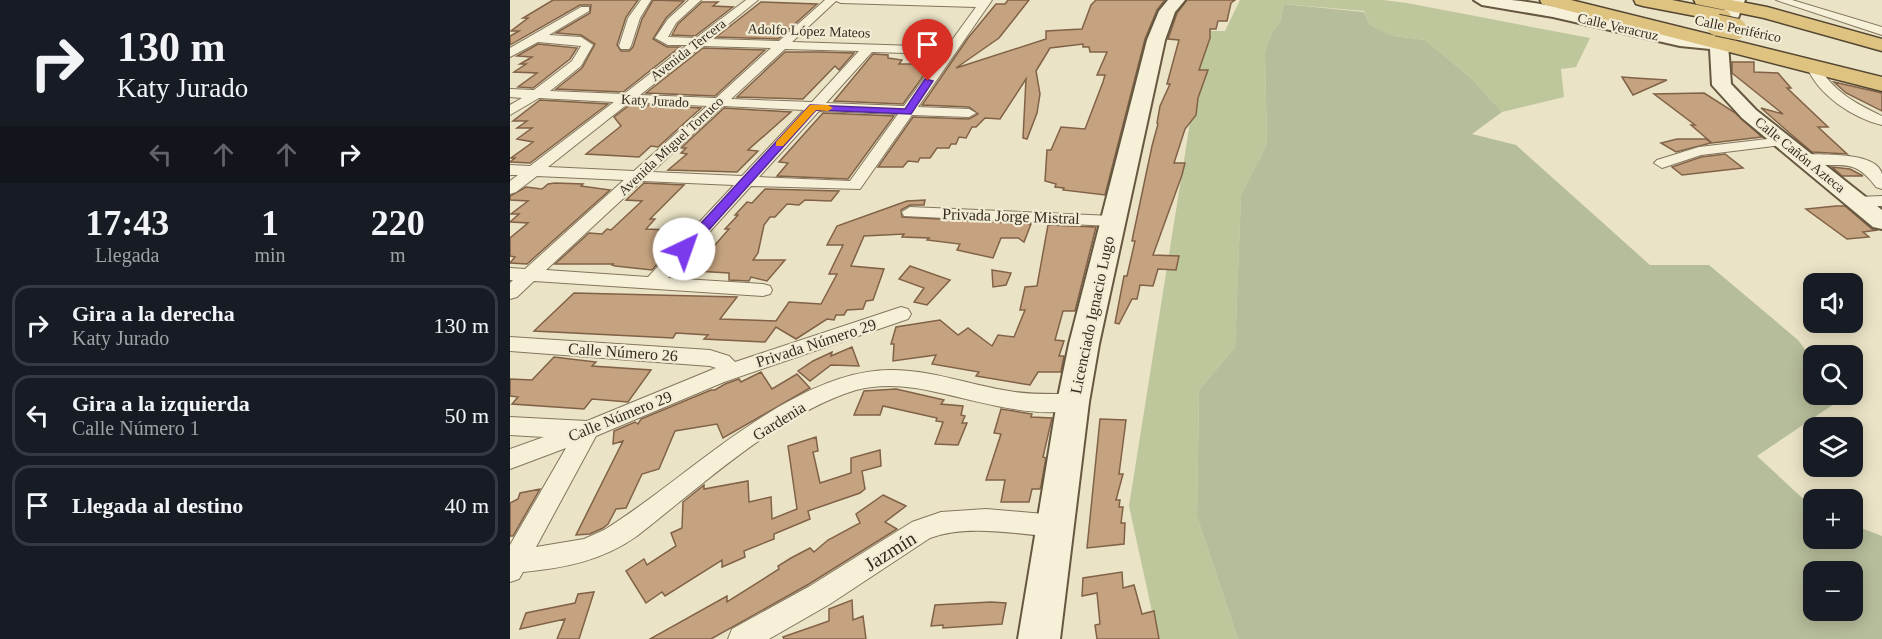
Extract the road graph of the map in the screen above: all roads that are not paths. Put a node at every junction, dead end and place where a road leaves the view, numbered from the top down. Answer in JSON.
{"nodes":[{"id":1,"x":646,"y":0,"type":"edge"},
{"id":2,"x":696,"y":0,"type":"edge"},
{"id":3,"x":753,"y":0,"type":"edge"},
{"id":4,"x":831,"y":0,"type":"edge"},
{"id":5,"x":841,"y":0,"type":"edge"},
{"id":6,"x":1177,"y":0,"type":"edge"},
{"id":7,"x":1482,"y":0,"type":"edge"},
{"id":8,"x":1549,"y":0,"type":"edge"},
{"id":9,"x":1593,"y":0,"type":"edge"},
{"id":10,"x":1643,"y":0,"type":"edge"},
{"id":11,"x":1703,"y":0,"type":"edge"},
{"id":12,"x":1780,"y":0,"type":"edge"},
{"id":13,"x":986,"y":2,"type":"edge"},
{"id":14,"x":585,"y":9,"type":"dead end"},
{"id":15,"x":1729,"y":20,"type":"edge"},
{"id":16,"x":1882,"y":31,"type":"edge"},
{"id":17,"x":536,"y":38,"type":"junction"},
{"id":18,"x":699,"y":42,"type":"junction"},
{"id":19,"x":783,"y":45,"type":"junction"},
{"id":20,"x":625,"y":46,"type":"dead end"},
{"id":21,"x":868,"y":48,"type":"junction"},
{"id":22,"x":1882,"y":48,"type":"edge"},
{"id":23,"x":950,"y":51,"type":"junction"},
{"id":24,"x":510,"y":53,"type":"edge"},
{"id":25,"x":1882,"y":62,"type":"edge"},
{"id":26,"x":1813,"y":67,"type":"junction"},
{"id":27,"x":1882,"y":84,"type":"edge"},
{"id":28,"x":510,"y":93,"type":"edge"},
{"id":29,"x":535,"y":94,"type":"junction"},
{"id":30,"x":625,"y":99,"type":"junction"},
{"id":31,"x":717,"y":104,"type":"junction"},
{"id":32,"x":813,"y":107,"type":"junction"},
{"id":33,"x":510,"y":111,"type":"edge"},
{"id":34,"x":908,"y":112,"type":"junction"},
{"id":35,"x":969,"y":113,"type":"dead end"},
{"id":36,"x":1882,"y":121,"type":"edge"},
{"id":37,"x":1784,"y":141,"type":"junction"},
{"id":38,"x":1807,"y":159,"type":"junction"},
{"id":39,"x":1662,"y":163,"type":"dead end"},
{"id":40,"x":510,"y":170,"type":"edge"},
{"id":41,"x":533,"y":171,"type":"junction"},
{"id":42,"x":638,"y":176,"type":"junction"},
{"id":43,"x":745,"y":182,"type":"junction"},
{"id":44,"x":1882,"y":184,"type":"edge"},
{"id":45,"x":510,"y":189,"type":"edge"},
{"id":46,"x":1882,"y":201,"type":"edge"},
{"id":47,"x":1857,"y":202,"type":"junction"},
{"id":48,"x":910,"y":212,"type":"dead end"},
{"id":49,"x":1112,"y":221,"type":"junction"},
{"id":50,"x":1882,"y":222,"type":"edge"},
{"id":51,"x":510,"y":274,"type":"edge"},
{"id":52,"x":529,"y":276,"type":"junction"},
{"id":53,"x":653,"y":283,"type":"junction"},
{"id":54,"x":763,"y":290,"type":"dead end"},
{"id":55,"x":510,"y":293,"type":"edge"},
{"id":56,"x":901,"y":314,"type":"dead end"},
{"id":57,"x":510,"y":344,"type":"edge"},
{"id":58,"x":730,"y":372,"type":"junction"},
{"id":59,"x":1073,"y":402,"type":"junction"},
{"id":60,"x":510,"y":426,"type":"edge"},
{"id":61,"x":588,"y":430,"type":"junction"},
{"id":62,"x":510,"y":459,"type":"edge"},
{"id":63,"x":1055,"y":526,"type":"junction"},
{"id":64,"x":512,"y":566,"type":"edge"},
{"id":65,"x":742,"y":639,"type":"edge"},
{"id":66,"x":1039,"y":639,"type":"edge"}],
"edges":[{"from":1,"to":20,"type":"street"},
{"from":2,"to":18,"type":"street","name":"Adolfo López Mateos"},
{"from":3,"to":18,"type":"street","name":"Avenida Tercera"},
{"from":4,"to":19,"type":"street","name":"Avenida Miguel Torruco"},
{"from":5,"to":13,"type":"street"},
{"from":6,"to":49,"type":"main road","name":"Licenciado Ignacio Lugo"},
{"from":7,"to":15,"type":"main road","name":"Calle Veracruz"},
{"from":8,"to":15,"type":"highway"},
{"from":9,"to":15,"type":"highway","name":"Calle Periférico"},
{"from":10,"to":15,"type":"highway","name":"Calle Periférico"},
{"from":11,"to":15,"type":"highway"},
{"from":12,"to":16,"type":"street"},
{"from":13,"to":23,"type":"street"},
{"from":14,"to":17,"type":"street"},
{"from":15,"to":22,"type":"highway","name":"Calle Periférico"},
{"from":15,"to":25,"type":"highway","name":"Calle Periférico"},
{"from":15,"to":26,"type":"highway"},
{"from":15,"to":37,"type":"main road","name":"Calle Cañón Azteca"},
{"from":17,"to":24,"type":"street"},
{"from":17,"to":29,"type":"street"},
{"from":18,"to":19,"type":"street","name":"Adolfo López Mateos"},
{"from":18,"to":30,"type":"street","name":"Avenida Tercera"},
{"from":19,"to":21,"type":"street","name":"Adolfo López Mateos"},
{"from":19,"to":31,"type":"street","name":"Avenida Miguel Torruco"},
{"from":21,"to":23,"type":"street","name":"Adolfo López Mateos"},
{"from":21,"to":32,"type":"street"},
{"from":23,"to":34,"type":"street"},
{"from":26,"to":27,"type":"highway"},
{"from":26,"to":36,"type":"street"},
{"from":28,"to":29,"type":"street","name":"Katy Jurado"},
{"from":29,"to":30,"type":"street","name":"Katy Jurado"},
{"from":29,"to":33,"type":"street"},
{"from":30,"to":31,"type":"street","name":"Katy Jurado"},
{"from":30,"to":41,"type":"street","name":"Avenida Tercera"},
{"from":31,"to":32,"type":"street","name":"Katy Jurado"},
{"from":31,"to":42,"type":"street","name":"Avenida Miguel Torruco"},
{"from":32,"to":34,"type":"street","name":"Katy Jurado"},
{"from":32,"to":43,"type":"street"},
{"from":34,"to":35,"type":"street","name":"Katy Jurado"},
{"from":34,"to":43,"type":"street"},
{"from":37,"to":38,"type":"main road","name":"Calle Cañón Azteca"},
{"from":37,"to":39,"type":"street"},
{"from":38,"to":44,"type":"street"},
{"from":38,"to":47,"type":"main road","name":"Calle Cañón Azteca"},
{"from":40,"to":41,"type":"street"},
{"from":41,"to":42,"type":"street"},
{"from":41,"to":45,"type":"street","name":"Avenida Tercera"},
{"from":42,"to":43,"type":"street"},
{"from":42,"to":52,"type":"street","name":"Avenida Miguel Torruco"},
{"from":43,"to":53,"type":"street"},
{"from":46,"to":47,"type":"street"},
{"from":47,"to":50,"type":"main road","name":"Calle Cañón Azteca"},
{"from":48,"to":49,"type":"street","name":"Privada Jorge Mistral"},
{"from":49,"to":59,"type":"main road","name":"Licenciado Ignacio Lugo"},
{"from":51,"to":52,"type":"street"},
{"from":52,"to":53,"type":"street"},
{"from":52,"to":55,"type":"street","name":"Avenida Miguel Torruco"},
{"from":53,"to":54,"type":"street"},
{"from":56,"to":58,"type":"street","name":"Privada Número 29"},
{"from":57,"to":58,"type":"street","name":"Calle Número 26"},
{"from":58,"to":61,"type":"street","name":"Calle Número 29"},
{"from":59,"to":63,"type":"main road","name":"Licenciado Ignacio Lugo"},
{"from":59,"to":64,"type":"street","name":"Gardenia"},
{"from":60,"to":61,"type":"street"},
{"from":61,"to":62,"type":"street","name":"Calle Número 29"},
{"from":61,"to":64,"type":"street"},
{"from":63,"to":65,"type":"street","name":"Jazmín"},
{"from":63,"to":66,"type":"main road","name":"Licenciado Ignacio Lugo"}]}
